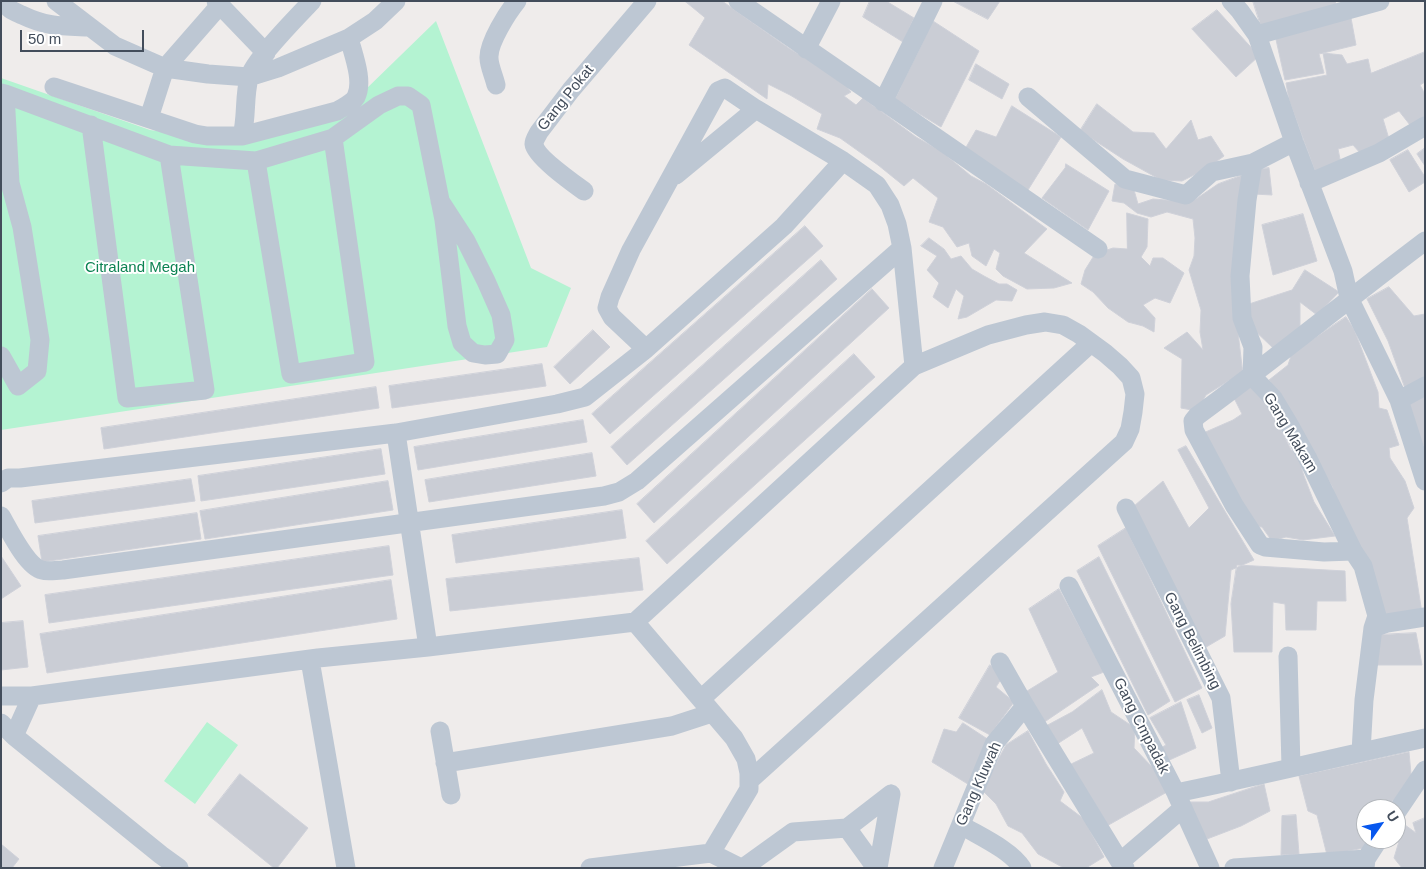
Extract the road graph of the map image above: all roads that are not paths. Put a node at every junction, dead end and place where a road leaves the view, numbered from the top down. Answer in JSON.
{"nodes":[{"id":1,"x":3,"y":1,"type":"edge"},
{"id":2,"x":56,"y":1,"type":"edge"},
{"id":3,"x":312,"y":1,"type":"edge"},
{"id":4,"x":396,"y":1,"type":"edge"},
{"id":5,"x":517,"y":1,"type":"edge"},
{"id":6,"x":647,"y":1,"type":"edge"},
{"id":7,"x":738,"y":1,"type":"edge"},
{"id":8,"x":831,"y":1,"type":"edge"},
{"id":9,"x":933,"y":1,"type":"edge"},
{"id":10,"x":1231,"y":1,"type":"edge"},
{"id":11,"x":1375,"y":2,"type":"edge"},
{"id":12,"x":218,"y":3,"type":"edge"},
{"id":13,"x":89,"y":27,"type":"junction"},
{"id":14,"x":1258,"y":35,"type":"junction"},
{"id":15,"x":349,"y":38,"type":"junction"},
{"id":16,"x":806,"y":49,"type":"junction"},
{"id":17,"x":266,"y":53,"type":"junction"},
{"id":18,"x":165,"y":68,"type":"junction"},
{"id":19,"x":249,"y":77,"type":"junction"},
{"id":20,"x":496,"y":84,"type":"dead end"},
{"id":21,"x":54,"y":87,"type":"dead end"},
{"id":22,"x":3,"y":94,"type":"edge"},
{"id":23,"x":1028,"y":97,"type":"dead end"},
{"id":24,"x":883,"y":102,"type":"junction"},
{"id":25,"x":756,"y":109,"type":"junction"},
{"id":26,"x":149,"y":118,"type":"junction"},
{"id":27,"x":91,"y":125,"type":"junction"},
{"id":28,"x":1425,"y":126,"type":"edge"},
{"id":29,"x":242,"y":136,"type":"junction"},
{"id":30,"x":333,"y":138,"type":"junction"},
{"id":31,"x":1294,"y":142,"type":"junction"},
{"id":32,"x":169,"y":155,"type":"junction"},
{"id":33,"x":256,"y":161,"type":"junction"},
{"id":34,"x":843,"y":161,"type":"junction"},
{"id":35,"x":1253,"y":163,"type":"junction"},
{"id":36,"x":6,"y":179,"type":"edge"},
{"id":37,"x":668,"y":183,"type":"junction"},
{"id":38,"x":1309,"y":183,"type":"junction"},
{"id":39,"x":584,"y":191,"type":"dead end"},
{"id":40,"x":440,"y":201,"type":"junction"},
{"id":41,"x":1425,"y":241,"type":"edge"},
{"id":42,"x":902,"y":248,"type":"junction"},
{"id":43,"x":1098,"y":249,"type":"dead end"},
{"id":44,"x":1349,"y":298,"type":"junction"},
{"id":45,"x":1091,"y":343,"type":"junction"},
{"id":46,"x":646,"y":349,"type":"junction"},
{"id":47,"x":1,"y":356,"type":"edge"},
{"id":48,"x":914,"y":366,"type":"junction"},
{"id":49,"x":1252,"y":376,"type":"junction"},
{"id":50,"x":1425,"y":386,"type":"edge"},
{"id":51,"x":1399,"y":400,"type":"junction"},
{"id":52,"x":396,"y":433,"type":"junction"},
{"id":53,"x":1425,"y":481,"type":"edge"},
{"id":54,"x":1,"y":483,"type":"edge"},
{"id":55,"x":1126,"y":508,"type":"dead end"},
{"id":56,"x":1,"y":516,"type":"edge"},
{"id":57,"x":409,"y":523,"type":"junction"},
{"id":58,"x":1353,"y":551,"type":"junction"},
{"id":59,"x":1068,"y":586,"type":"dead end"},
{"id":60,"x":1425,"y":617,"type":"edge"},
{"id":61,"x":635,"y":622,"type":"junction"},
{"id":62,"x":1373,"y":628,"type":"junction"},
{"id":63,"x":428,"y":647,"type":"junction"},
{"id":64,"x":1288,"y":656,"type":"dead end"},
{"id":65,"x":310,"y":660,"type":"junction"},
{"id":66,"x":1000,"y":662,"type":"dead end"},
{"id":67,"x":1,"y":696,"type":"edge"},
{"id":68,"x":32,"y":696,"type":"junction"},
{"id":69,"x":706,"y":706,"type":"junction"},
{"id":70,"x":1025,"y":706,"type":"junction"},
{"id":71,"x":8,"y":730,"type":"edge"},
{"id":72,"x":440,"y":731,"type":"dead end"},
{"id":73,"x":1425,"y":738,"type":"edge"},
{"id":74,"x":1361,"y":752,"type":"junction"},
{"id":75,"x":445,"y":764,"type":"junction"},
{"id":76,"x":1291,"y":767,"type":"junction"},
{"id":77,"x":1425,"y":770,"type":"edge"},
{"id":78,"x":749,"y":781,"type":"junction"},
{"id":79,"x":1231,"y":782,"type":"junction"},
{"id":80,"x":1425,"y":794,"type":"edge"},
{"id":81,"x":451,"y":795,"type":"dead end"},
{"id":82,"x":1405,"y":799,"type":"edge"},
{"id":83,"x":1179,"y":800,"type":"junction"},
{"id":84,"x":1406,"y":804,"type":"edge"},
{"id":85,"x":960,"y":825,"type":"junction"},
{"id":86,"x":847,"y":828,"type":"junction"},
{"id":87,"x":1373,"y":849,"type":"edge"},
{"id":88,"x":711,"y":853,"type":"junction"},
{"id":89,"x":1365,"y":864,"type":"edge"},
{"id":90,"x":1122,"y":865,"type":"edge"},
{"id":91,"x":179,"y":868,"type":"edge"},
{"id":92,"x":346,"y":868,"type":"edge"},
{"id":93,"x":590,"y":868,"type":"edge"},
{"id":94,"x":742,"y":868,"type":"edge"},
{"id":95,"x":877,"y":868,"type":"edge"},
{"id":96,"x":943,"y":868,"type":"edge"},
{"id":97,"x":1022,"y":868,"type":"edge"},
{"id":98,"x":1210,"y":868,"type":"edge"},
{"id":99,"x":1234,"y":868,"type":"edge"}],
"edges":[{"from":1,"to":13,"type":"street"},
{"from":2,"to":13,"type":"street"},
{"from":3,"to":17,"type":"street"},
{"from":4,"to":15,"type":"street"},
{"from":5,"to":20,"type":"street"},
{"from":6,"to":39,"type":"street","name":"Gang Pokat"},
{"from":7,"to":16,"type":"street"},
{"from":8,"to":16,"type":"street"},
{"from":9,"to":24,"type":"street"},
{"from":10,"to":14,"type":"street"},
{"from":11,"to":14,"type":"street"},
{"from":12,"to":17,"type":"street"},
{"from":12,"to":18,"type":"street"},
{"from":13,"to":18,"type":"street"},
{"from":14,"to":31,"type":"street"},
{"from":15,"to":19,"type":"street"},
{"from":15,"to":29,"type":"street"},
{"from":16,"to":24,"type":"street"},
{"from":17,"to":19,"type":"street"},
{"from":18,"to":19,"type":"street"},
{"from":18,"to":26,"type":"street"},
{"from":19,"to":29,"type":"street"},
{"from":21,"to":26,"type":"street"},
{"from":22,"to":27,"type":"street"},
{"from":22,"to":36,"type":"street"},
{"from":23,"to":35,"type":"street"},
{"from":24,"to":43,"type":"street"},
{"from":25,"to":34,"type":"street"},
{"from":25,"to":37,"type":"street"},
{"from":25,"to":37,"type":"street"},
{"from":26,"to":29,"type":"street"},
{"from":27,"to":32,"type":"street"},
{"from":27,"to":32,"type":"street"},
{"from":28,"to":38,"type":"street"},
{"from":30,"to":33,"type":"street"},
{"from":30,"to":33,"type":"street"},
{"from":30,"to":40,"type":"street"},
{"from":31,"to":35,"type":"street"},
{"from":31,"to":38,"type":"street"},
{"from":32,"to":33,"type":"street"},
{"from":34,"to":42,"type":"street"},
{"from":34,"to":46,"type":"street"},
{"from":35,"to":49,"type":"street"},
{"from":36,"to":47,"type":"street"},
{"from":37,"to":46,"type":"street"},
{"from":38,"to":44,"type":"street"},
{"from":40,"to":40,"type":"street"},
{"from":41,"to":44,"type":"street"},
{"from":42,"to":48,"type":"street"},
{"from":42,"to":57,"type":"street"},
{"from":44,"to":49,"type":"street"},
{"from":44,"to":51,"type":"street"},
{"from":45,"to":48,"type":"street"},
{"from":45,"to":69,"type":"street"},
{"from":45,"to":78,"type":"street"},
{"from":46,"to":52,"type":"street"},
{"from":48,"to":61,"type":"street"},
{"from":49,"to":58,"type":"street","name":"Gang Makam"},
{"from":49,"to":58,"type":"street"},
{"from":50,"to":51,"type":"street"},
{"from":51,"to":53,"type":"street"},
{"from":52,"to":54,"type":"street"},
{"from":52,"to":57,"type":"street"},
{"from":55,"to":79,"type":"street","name":"Gang Belimbing"},
{"from":56,"to":57,"type":"street"},
{"from":57,"to":63,"type":"street"},
{"from":58,"to":62,"type":"street","name":"Gang Makam"},
{"from":59,"to":83,"type":"street","name":"Gang Cmpadak"},
{"from":60,"to":62,"type":"street"},
{"from":61,"to":63,"type":"street"},
{"from":61,"to":69,"type":"street"},
{"from":62,"to":74,"type":"street","name":"Gang Makam"},
{"from":63,"to":65,"type":"street"},
{"from":64,"to":76,"type":"street"},
{"from":65,"to":68,"type":"street"},
{"from":65,"to":92,"type":"street"},
{"from":66,"to":70,"type":"street"},
{"from":67,"to":68,"type":"street"},
{"from":68,"to":71,"type":"street"},
{"from":69,"to":75,"type":"street"},
{"from":69,"to":78,"type":"street"},
{"from":70,"to":85,"type":"street","name":"Gang Kluwah"},
{"from":70,"to":90,"type":"street"},
{"from":71,"to":91,"type":"street"},
{"from":72,"to":75,"type":"street"},
{"from":73,"to":74,"type":"street"},
{"from":74,"to":76,"type":"street"},
{"from":75,"to":81,"type":"street"},
{"from":76,"to":79,"type":"street"},
{"from":77,"to":82,"type":"street"},
{"from":78,"to":88,"type":"street"},
{"from":79,"to":83,"type":"street"},
{"from":80,"to":84,"type":"street"},
{"from":83,"to":90,"type":"street"},
{"from":83,"to":98,"type":"street","name":"Gang Cmpadak"},
{"from":85,"to":96,"type":"street","name":"Gang Kluwah"},
{"from":85,"to":97,"type":"street"},
{"from":86,"to":94,"type":"street"},
{"from":86,"to":95,"type":"street"},
{"from":86,"to":95,"type":"street"},
{"from":87,"to":89,"type":"street"},
{"from":88,"to":93,"type":"street"},
{"from":88,"to":94,"type":"street"},
{"from":89,"to":99,"type":"street"}]}
